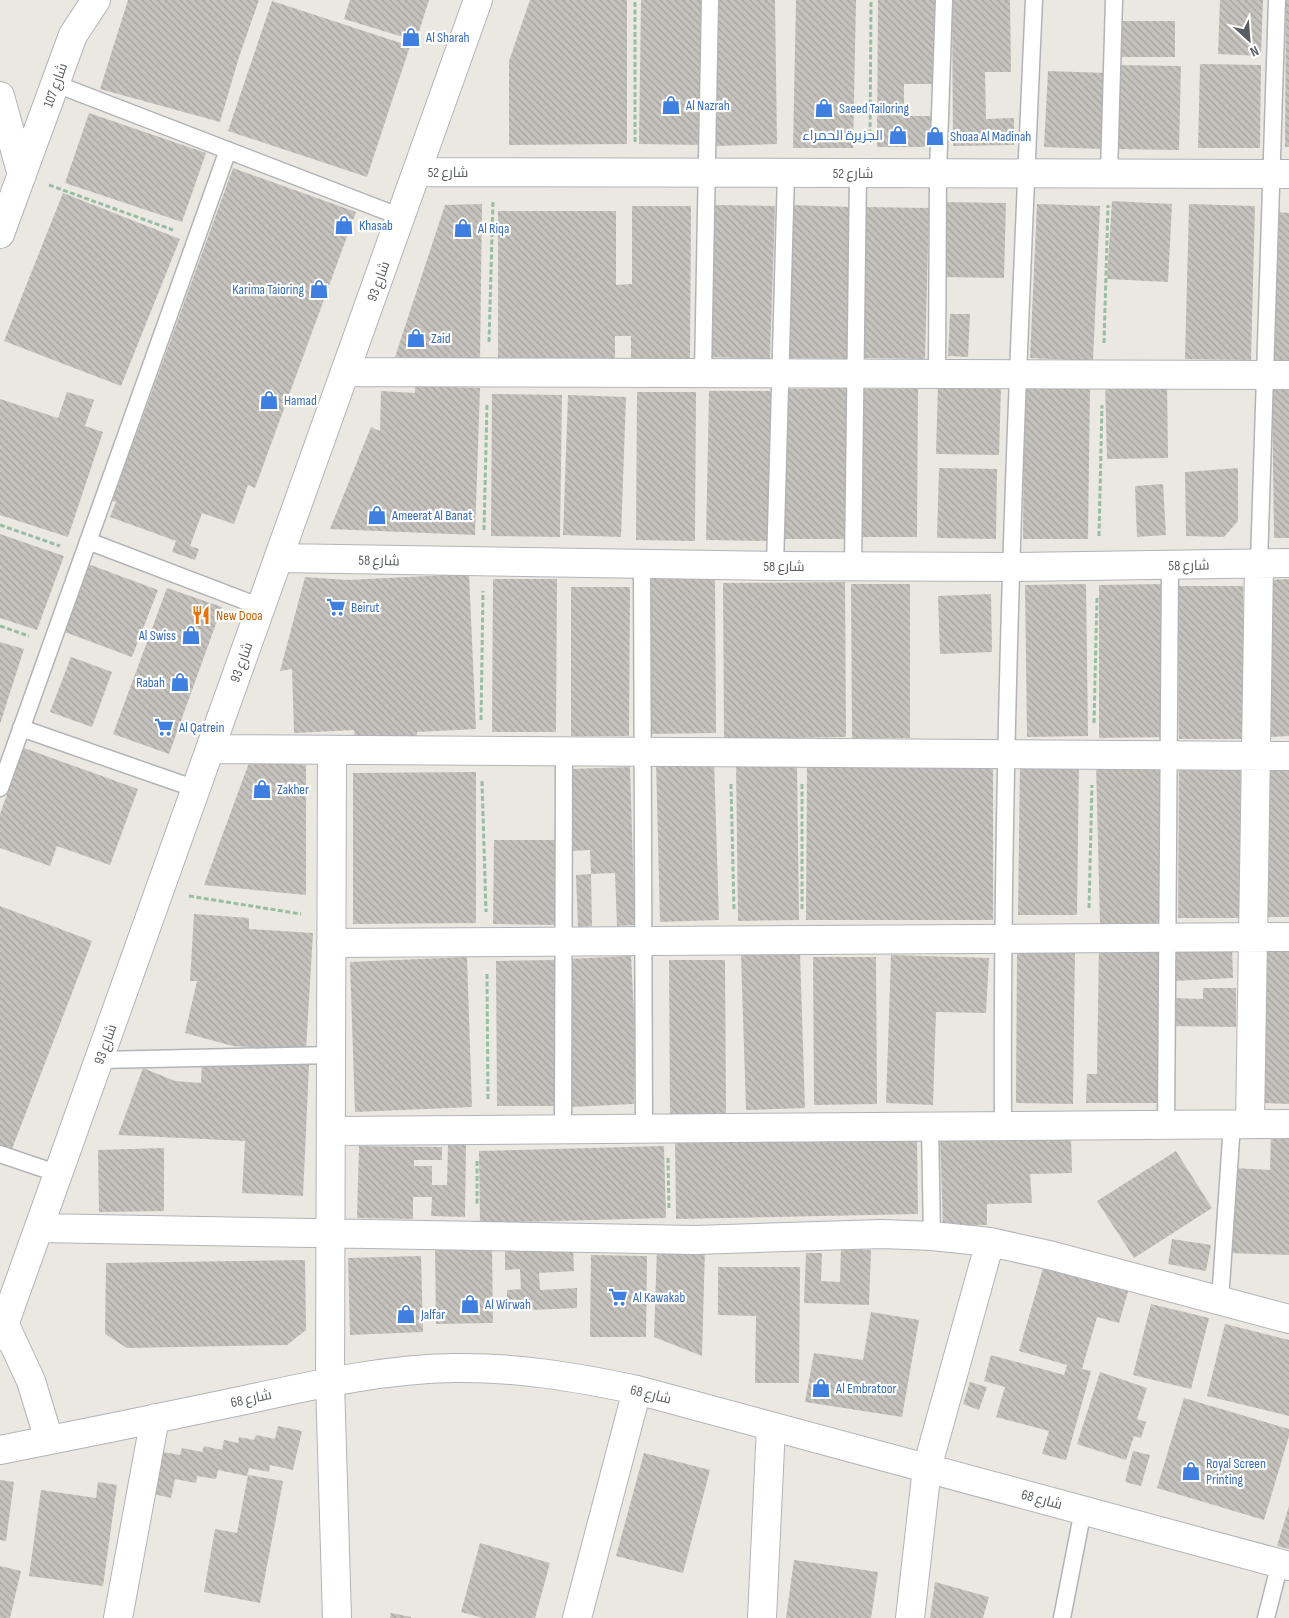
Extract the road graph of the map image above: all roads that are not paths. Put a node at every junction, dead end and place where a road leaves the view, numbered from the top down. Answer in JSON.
{"nodes":[{"id":1,"x":96,"y":0,"type":"edge"},
{"id":2,"x":478,"y":0,"type":"edge"},
{"id":3,"x":710,"y":0,"type":"edge"},
{"id":4,"x":944,"y":0,"type":"edge"},
{"id":5,"x":1034,"y":0,"type":"edge"},
{"id":6,"x":1114,"y":0,"type":"edge"},
{"id":7,"x":1277,"y":0,"type":"edge"},
{"id":8,"x":56,"y":84,"type":"junction"},
{"id":9,"x":0,"y":96,"type":"edge"},
{"id":10,"x":228,"y":150,"type":"junction"},
{"id":11,"x":417,"y":172,"type":"junction"},
{"id":12,"x":707,"y":173,"type":"junction"},
{"id":13,"x":786,"y":173,"type":"junction"},
{"id":14,"x":864,"y":173,"type":"junction"},
{"id":15,"x":938,"y":173,"type":"junction"},
{"id":16,"x":1026,"y":173,"type":"junction"},
{"id":17,"x":1108,"y":173,"type":"junction"},
{"id":18,"x":1280,"y":174,"type":"edge"},
{"id":19,"x":22,"y":175,"type":"junction"},
{"id":20,"x":401,"y":217,"type":"junction"},
{"id":21,"x":0,"y":234,"type":"edge"},
{"id":22,"x":345,"y":372,"type":"junction"},
{"id":23,"x":703,"y":373,"type":"junction"},
{"id":24,"x":780,"y":373,"type":"junction"},
{"id":25,"x":855,"y":374,"type":"junction"},
{"id":26,"x":937,"y":374,"type":"junction"},
{"id":27,"x":1017,"y":374,"type":"junction"},
{"id":28,"x":1277,"y":375,"type":"edge"},
{"id":29,"x":86,"y":548,"type":"junction"},
{"id":30,"x":279,"y":558,"type":"junction"},
{"id":31,"x":1259,"y":563,"type":"junction"},
{"id":32,"x":1289,"y":563,"type":"edge"},
{"id":33,"x":642,"y":565,"type":"junction"},
{"id":34,"x":1170,"y":565,"type":"junction"},
{"id":35,"x":775,"y":566,"type":"junction"},
{"id":36,"x":853,"y":566,"type":"junction"},
{"id":37,"x":1011,"y":567,"type":"junction"},
{"id":38,"x":261,"y":607,"type":"junction"},
{"id":39,"x":21,"y":728,"type":"junction"},
{"id":40,"x":210,"y":749,"type":"junction"},
{"id":41,"x":332,"y":750,"type":"junction"},
{"id":42,"x":564,"y":752,"type":"junction"},
{"id":43,"x":643,"y":752,"type":"junction"},
{"id":44,"x":1005,"y":755,"type":"junction"},
{"id":45,"x":1169,"y":756,"type":"junction"},
{"id":46,"x":1256,"y":756,"type":"junction"},
{"id":47,"x":1289,"y":756,"type":"edge"},
{"id":48,"x":0,"y":788,"type":"edge"},
{"id":49,"x":196,"y":789,"type":"junction"},
{"id":50,"x":331,"y":931,"type":"junction"},
{"id":51,"x":1168,"y":938,"type":"junction"},
{"id":52,"x":1254,"y":938,"type":"junction"},
{"id":53,"x":1289,"y":938,"type":"edge"},
{"id":54,"x":1002,"y":939,"type":"junction"},
{"id":55,"x":564,"y":941,"type":"junction"},
{"id":56,"x":644,"y":941,"type":"junction"},
{"id":57,"x":331,"y":1056,"type":"junction"},
{"id":58,"x":100,"y":1060,"type":"junction"},
{"id":59,"x":1166,"y":1124,"type":"junction"},
{"id":60,"x":1241,"y":1124,"type":"junction"},
{"id":61,"x":1289,"y":1124,"type":"edge"},
{"id":62,"x":930,"y":1126,"type":"junction"},
{"id":63,"x":1003,"y":1126,"type":"junction"},
{"id":64,"x":656,"y":1129,"type":"junction"},
{"id":65,"x":563,"y":1130,"type":"junction"},
{"id":66,"x":331,"y":1131,"type":"junction"},
{"id":67,"x":0,"y":1154,"type":"edge"},
{"id":68,"x":59,"y":1174,"type":"junction"},
{"id":69,"x":40,"y":1228,"type":"junction"},
{"id":70,"x":331,"y":1233,"type":"junction"},
{"id":71,"x":932,"y":1236,"type":"junction"},
{"id":72,"x":990,"y":1242,"type":"junction"},
{"id":73,"x":8,"y":1293,"type":"edge"},
{"id":74,"x":1220,"y":1301,"type":"junction"},
{"id":75,"x":1289,"y":1319,"type":"edge"},
{"id":76,"x":3,"y":1331,"type":"edge"},
{"id":77,"x":330,"y":1382,"type":"junction"},
{"id":78,"x":637,"y":1390,"type":"junction"},
{"id":79,"x":155,"y":1418,"type":"junction"},
{"id":80,"x":771,"y":1426,"type":"junction"},
{"id":81,"x":49,"y":1440,"type":"junction"},
{"id":82,"x":0,"y":1450,"type":"edge"},
{"id":83,"x":927,"y":1468,"type":"junction"},
{"id":84,"x":1083,"y":1510,"type":"junction"},
{"id":85,"x":1284,"y":1564,"type":"edge"},
{"id":86,"x":584,"y":1616,"type":"edge"},
{"id":87,"x":118,"y":1618,"type":"edge"},
{"id":88,"x":337,"y":1618,"type":"edge"},
{"id":89,"x":762,"y":1618,"type":"edge"},
{"id":90,"x":910,"y":1618,"type":"edge"},
{"id":91,"x":1062,"y":1618,"type":"edge"},
{"id":92,"x":1266,"y":1618,"type":"edge"}],
"edges":[{"from":1,"to":8,"type":"street","name":"شارع 107"},
{"from":2,"to":11,"type":"street","name":"شارع 93"},
{"from":3,"to":12,"type":"lane"},
{"from":4,"to":15,"type":"lane"},
{"from":5,"to":16,"type":"lane"},
{"from":6,"to":17,"type":"lane"},
{"from":7,"to":18,"type":"lane"},
{"from":8,"to":10,"type":"lane"},
{"from":8,"to":19,"type":"street","name":"شارع 107"},
{"from":9,"to":19,"type":"street"},
{"from":10,"to":20,"type":"lane"},
{"from":10,"to":29,"type":"lane"},
{"from":11,"to":12,"type":"street","name":"شارع 52"},
{"from":11,"to":20,"type":"street","name":"شارع 93"},
{"from":12,"to":13,"type":"street","name":"شارع 52"},
{"from":12,"to":23,"type":"lane"},
{"from":13,"to":14,"type":"street","name":"شارع 52"},
{"from":13,"to":24,"type":"lane"},
{"from":14,"to":15,"type":"street","name":"شارع 52"},
{"from":14,"to":25,"type":"lane"},
{"from":15,"to":16,"type":"street","name":"شارع 52"},
{"from":15,"to":26,"type":"lane"},
{"from":16,"to":17,"type":"street","name":"شارع 52"},
{"from":16,"to":27,"type":"lane"},
{"from":17,"to":18,"type":"street","name":"شارع 52"},
{"from":18,"to":28,"type":"lane"},
{"from":19,"to":21,"type":"street","name":"شارع 107"},
{"from":20,"to":22,"type":"street","name":"شارع 93"},
{"from":22,"to":23,"type":"street"},
{"from":22,"to":30,"type":"street","name":"شارع 93"},
{"from":23,"to":24,"type":"street"},
{"from":24,"to":25,"type":"street"},
{"from":24,"to":35,"type":"lane"},
{"from":25,"to":26,"type":"street"},
{"from":25,"to":36,"type":"lane"},
{"from":26,"to":27,"type":"street"},
{"from":27,"to":28,"type":"street"},
{"from":27,"to":37,"type":"lane"},
{"from":28,"to":31,"type":"lane"},
{"from":29,"to":38,"type":"lane"},
{"from":29,"to":39,"type":"lane"},
{"from":30,"to":33,"type":"street","name":"شارع 58"},
{"from":30,"to":38,"type":"street","name":"شارع 93"},
{"from":31,"to":32,"type":"street","name":"شارع 58"},
{"from":31,"to":34,"type":"street","name":"شارع 58"},
{"from":31,"to":46,"type":"street"},
{"from":33,"to":35,"type":"street","name":"شارع 58"},
{"from":33,"to":43,"type":"lane"},
{"from":34,"to":37,"type":"street","name":"شارع 58"},
{"from":34,"to":45,"type":"lane"},
{"from":35,"to":36,"type":"street","name":"شارع 58"},
{"from":36,"to":37,"type":"street","name":"شارع 58"},
{"from":37,"to":44,"type":"lane"},
{"from":38,"to":40,"type":"street","name":"شارع 93"},
{"from":39,"to":48,"type":"lane"},
{"from":39,"to":49,"type":"lane"},
{"from":40,"to":41,"type":"street"},
{"from":40,"to":49,"type":"street","name":"شارع 93"},
{"from":41,"to":42,"type":"street"},
{"from":41,"to":50,"type":"street"},
{"from":42,"to":43,"type":"street"},
{"from":42,"to":55,"type":"lane"},
{"from":43,"to":44,"type":"street"},
{"from":43,"to":56,"type":"lane"},
{"from":44,"to":45,"type":"street"},
{"from":44,"to":54,"type":"lane"},
{"from":45,"to":46,"type":"street"},
{"from":45,"to":51,"type":"lane"},
{"from":46,"to":47,"type":"street"},
{"from":46,"to":52,"type":"street"},
{"from":49,"to":58,"type":"street","name":"شارع 93"},
{"from":50,"to":55,"type":"street"},
{"from":50,"to":57,"type":"street"},
{"from":51,"to":52,"type":"street"},
{"from":51,"to":54,"type":"street"},
{"from":51,"to":59,"type":"lane"},
{"from":52,"to":53,"type":"street"},
{"from":52,"to":60,"type":"street"},
{"from":54,"to":56,"type":"street"},
{"from":54,"to":63,"type":"lane"},
{"from":55,"to":56,"type":"street"},
{"from":55,"to":65,"type":"lane"},
{"from":56,"to":64,"type":"lane"},
{"from":57,"to":58,"type":"lane"},
{"from":57,"to":66,"type":"street"},
{"from":58,"to":68,"type":"street","name":"شارع 93"},
{"from":59,"to":60,"type":"street"},
{"from":59,"to":63,"type":"street"},
{"from":60,"to":61,"type":"street"},
{"from":60,"to":74,"type":"lane"},
{"from":62,"to":63,"type":"street"},
{"from":62,"to":64,"type":"street"},
{"from":62,"to":71,"type":"lane"},
{"from":64,"to":65,"type":"street"},
{"from":65,"to":66,"type":"street"},
{"from":66,"to":70,"type":"street"},
{"from":67,"to":68,"type":"lane"},
{"from":68,"to":69,"type":"street","name":"شارع 93"},
{"from":69,"to":70,"type":"street"},
{"from":69,"to":73,"type":"street","name":"شارع 93"},
{"from":70,"to":71,"type":"street"},
{"from":70,"to":77,"type":"street"},
{"from":71,"to":72,"type":"street"},
{"from":72,"to":74,"type":"street"},
{"from":72,"to":83,"type":"street"},
{"from":73,"to":76,"type":"street","name":"شارع 93"},
{"from":74,"to":75,"type":"street"},
{"from":76,"to":81,"type":"street","name":"شارع 93"},
{"from":77,"to":78,"type":"street","name":"شارع 68"},
{"from":77,"to":79,"type":"street","name":"شارع 68"},
{"from":77,"to":88,"type":"street"},
{"from":78,"to":80,"type":"street","name":"شارع 68"},
{"from":78,"to":86,"type":"street"},
{"from":79,"to":81,"type":"street","name":"شارع 68"},
{"from":79,"to":87,"type":"street"},
{"from":80,"to":83,"type":"street","name":"شارع 68"},
{"from":80,"to":89,"type":"street"},
{"from":81,"to":82,"type":"street","name":"شارع 68"},
{"from":83,"to":84,"type":"street","name":"شارع 68"},
{"from":83,"to":90,"type":"street"},
{"from":84,"to":85,"type":"street","name":"شارع 68"},
{"from":84,"to":91,"type":"lane"},
{"from":85,"to":92,"type":"lane"}]}
